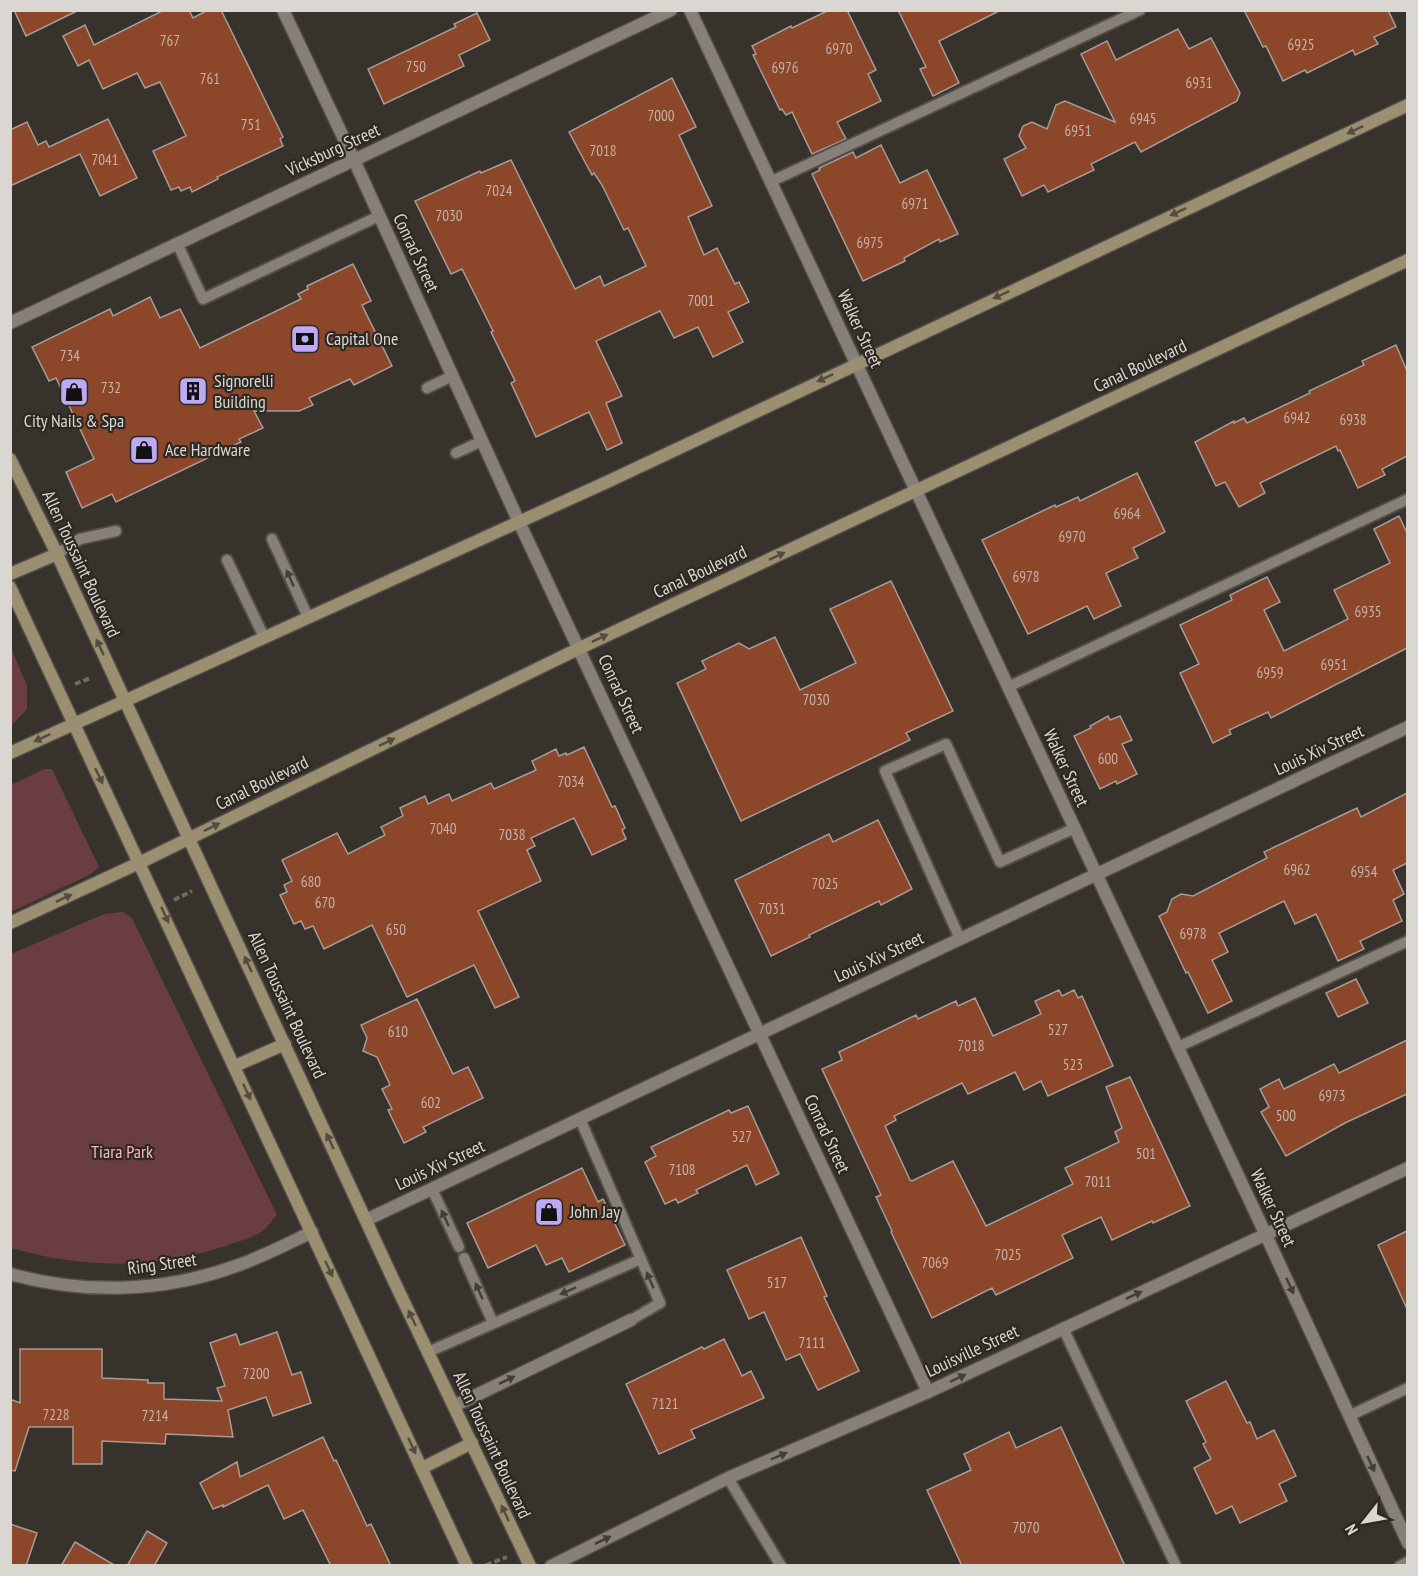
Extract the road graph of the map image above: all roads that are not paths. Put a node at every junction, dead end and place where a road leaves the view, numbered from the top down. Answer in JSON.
{"nodes":[{"id":1,"x":283,"y":10,"type":"edge"},
{"id":2,"x":671,"y":10,"type":"edge"},
{"id":3,"x":690,"y":10,"type":"edge"},
{"id":4,"x":1140,"y":10,"type":"edge"},
{"id":5,"x":1407,"y":105,"type":"edge"},
{"id":6,"x":354,"y":160,"type":"junction"},
{"id":7,"x":770,"y":182,"type":"junction"},
{"id":8,"x":380,"y":216,"type":"junction"},
{"id":9,"x":177,"y":243,"type":"junction"},
{"id":10,"x":1407,"y":260,"type":"edge"},
{"id":11,"x":10,"y":323,"type":"edge"},
{"id":12,"x":856,"y":363,"type":"junction"},
{"id":13,"x":452,"y":375,"type":"junction"},
{"id":14,"x":427,"y":388,"type":"dead end"},
{"id":15,"x":482,"y":441,"type":"junction"},
{"id":16,"x":456,"y":453,"type":"dead end"},
{"id":17,"x":10,"y":459,"type":"edge"},
{"id":18,"x":916,"y":491,"type":"junction"},
{"id":19,"x":1407,"y":499,"type":"edge"},
{"id":20,"x":519,"y":522,"type":"junction"},
{"id":21,"x":116,"y":531,"type":"dead end"},
{"id":22,"x":272,"y":539,"type":"dead end"},
{"id":23,"x":57,"y":554,"type":"junction"},
{"id":24,"x":227,"y":560,"type":"dead end"},
{"id":25,"x":10,"y":574,"type":"edge"},
{"id":26,"x":10,"y":587,"type":"edge"},
{"id":27,"x":308,"y":618,"type":"junction"},
{"id":28,"x":264,"y":637,"type":"junction"},
{"id":29,"x":580,"y":648,"type":"junction"},
{"id":30,"x":1008,"y":687,"type":"junction"},
{"id":31,"x":125,"y":700,"type":"junction"},
{"id":32,"x":74,"y":723,"type":"junction"},
{"id":33,"x":1407,"y":728,"type":"edge"},
{"id":34,"x":10,"y":753,"type":"edge"},
{"id":35,"x":1075,"y":828,"type":"junction"},
{"id":36,"x":190,"y":838,"type":"junction"},
{"id":37,"x":141,"y":862,"type":"junction"},
{"id":38,"x":1097,"y":874,"type":"junction"},
{"id":39,"x":10,"y":923,"type":"edge"},
{"id":40,"x":960,"y":939,"type":"junction"},
{"id":41,"x":1407,"y":941,"type":"edge"},
{"id":42,"x":760,"y":1034,"type":"junction"},
{"id":43,"x":285,"y":1044,"type":"junction"},
{"id":44,"x":1178,"y":1047,"type":"junction"},
{"id":45,"x":235,"y":1066,"type":"junction"},
{"id":46,"x":580,"y":1119,"type":"junction"},
{"id":47,"x":1407,"y":1168,"type":"edge"},
{"id":48,"x":432,"y":1189,"type":"junction"},
{"id":49,"x":366,"y":1220,"type":"junction"},
{"id":50,"x":312,"y":1232,"type":"junction"},
{"id":51,"x":1265,"y":1233,"type":"junction"},
{"id":52,"x":459,"y":1247,"type":"dead end"},
{"id":53,"x":464,"y":1258,"type":"dead end"},
{"id":54,"x":641,"y":1259,"type":"junction"},
{"id":55,"x":10,"y":1274,"type":"edge"},
{"id":56,"x":631,"y":1320,"type":"joint"},
{"id":57,"x":493,"y":1323,"type":"junction"},
{"id":58,"x":1063,"y":1328,"type":"junction"},
{"id":59,"x":428,"y":1352,"type":"junction"},
{"id":60,"x":1407,"y":1388,"type":"edge"},
{"id":61,"x":928,"y":1392,"type":"junction"},
{"id":62,"x":454,"y":1406,"type":"junction"},
{"id":63,"x":1349,"y":1416,"type":"junction"},
{"id":64,"x":472,"y":1443,"type":"junction"},
{"id":65,"x":422,"y":1468,"type":"junction"},
{"id":66,"x":728,"y":1478,"type":"junction"},
{"id":67,"x":1407,"y":1543,"type":"edge"},
{"id":68,"x":1407,"y":1562,"type":"edge"},
{"id":69,"x":467,"y":1566,"type":"edge"},
{"id":70,"x":530,"y":1566,"type":"edge"},
{"id":71,"x":551,"y":1566,"type":"edge"},
{"id":72,"x":781,"y":1566,"type":"edge"},
{"id":73,"x":1176,"y":1566,"type":"edge"},
{"id":74,"x":1400,"y":1566,"type":"edge"}],
"edges":[{"from":1,"to":6,"type":"street","name":"Conrad Street"},
{"from":2,"to":6,"type":"street","name":"Vicksburg Street"},
{"from":3,"to":7,"type":"street","name":"Walker Street"},
{"from":4,"to":7,"type":"lane"},
{"from":5,"to":12,"type":"main road","one_way":true},
{"from":6,"to":8,"type":"street","name":"Conrad Street"},
{"from":6,"to":9,"type":"street","name":"Vicksburg Street"},
{"from":7,"to":12,"type":"street","name":"Walker Street"},
{"from":8,"to":9,"type":"lane"},
{"from":8,"to":13,"type":"street","name":"Conrad Street"},
{"from":9,"to":11,"type":"street","name":"Vicksburg Street"},
{"from":10,"to":18,"type":"main road","name":"Canal Boulevard"},
{"from":12,"to":18,"type":"street","name":"Walker Street"},
{"from":12,"to":20,"type":"main road","one_way":true},
{"from":13,"to":14,"type":"lane"},
{"from":13,"to":15,"type":"street","name":"Conrad Street"},
{"from":15,"to":16,"type":"lane"},
{"from":15,"to":20,"type":"street","name":"Conrad Street"},
{"from":17,"to":23,"type":"main road","name":"Allen Toussaint Boulevard"},
{"from":29,"to":18,"type":"main road","name":"Canal Boulevard","one_way":true},
{"from":18,"to":30,"type":"street","name":"Walker Street"},
{"from":19,"to":30,"type":"lane"},
{"from":20,"to":27,"type":"main road"},
{"from":20,"to":29,"type":"street","name":"Conrad Street"},
{"from":21,"to":23,"type":"lane"},
{"from":27,"to":22,"type":"lane","one_way":true},
{"from":23,"to":25,"type":"main road"},
{"from":31,"to":23,"type":"main road","name":"Allen Toussaint Boulevard","one_way":true},
{"from":24,"to":28,"type":"lane"},
{"from":26,"to":32,"type":"main road"},
{"from":27,"to":28,"type":"main road"},
{"from":28,"to":31,"type":"main road"},
{"from":36,"to":29,"type":"main road","name":"Canal Boulevard","one_way":true},
{"from":29,"to":42,"type":"street","name":"Conrad Street"},
{"from":30,"to":35,"type":"street","name":"Walker Street"},
{"from":31,"to":32,"type":"main road"},
{"from":31,"to":36,"type":"main road","name":"Allen Toussaint Boulevard"},
{"from":32,"to":34,"type":"main road","one_way":true},
{"from":32,"to":37,"type":"main road","one_way":true},
{"from":33,"to":38,"type":"street","name":"Louis Xiv Street"},
{"from":35,"to":38,"type":"street","name":"Walker Street"},
{"from":35,"to":40,"type":"lane"},
{"from":36,"to":37,"type":"main road","name":"Canal Boulevard"},
{"from":43,"to":36,"type":"main road","name":"Allen Toussaint Boulevard","one_way":true},
{"from":39,"to":37,"type":"main road","name":"Canal Boulevard","one_way":true},
{"from":37,"to":45,"type":"main road","one_way":true},
{"from":38,"to":40,"type":"street","name":"Louis Xiv Street"},
{"from":38,"to":44,"type":"street","name":"Walker Street"},
{"from":40,"to":42,"type":"street","name":"Louis Xiv Street"},
{"from":41,"to":44,"type":"lane"},
{"from":42,"to":46,"type":"street","name":"Louis Xiv Street"},
{"from":42,"to":61,"type":"street","name":"Conrad Street"},
{"from":43,"to":45,"type":"main road"},
{"from":49,"to":43,"type":"main road","name":"Allen Toussaint Boulevard","one_way":true},
{"from":44,"to":51,"type":"street","name":"Walker Street"},
{"from":45,"to":50,"type":"main road","one_way":true},
{"from":46,"to":48,"type":"street","name":"Louis Xiv Street"},
{"from":46,"to":54,"type":"lane"},
{"from":47,"to":51,"type":"street","name":"Louisville Street"},
{"from":48,"to":49,"type":"street","name":"Louis Xiv Street"},
{"from":52,"to":48,"type":"lane","one_way":true},
{"from":59,"to":49,"type":"main road","name":"Allen Toussaint Boulevard","one_way":true},
{"from":50,"to":55,"type":"street","name":"Ring Street"},
{"from":50,"to":65,"type":"main road","one_way":true},
{"from":58,"to":51,"type":"street","name":"Louisville Street","one_way":true},
{"from":51,"to":63,"type":"street","name":"Walker Street","one_way":true},
{"from":57,"to":53,"type":"lane","one_way":true},
{"from":56,"to":54,"type":"lane","one_way":true},
{"from":54,"to":57,"type":"lane","one_way":true},
{"from":62,"to":56,"type":"street","one_way":true},
{"from":57,"to":59,"type":"lane"},
{"from":61,"to":58,"type":"street","name":"Louisville Street","one_way":true},
{"from":58,"to":73,"type":"lane"},
{"from":59,"to":62,"type":"main road","name":"Allen Toussaint Boulevard"},
{"from":60,"to":63,"type":"lane"},
{"from":66,"to":61,"type":"street","name":"Louisville Street","one_way":true},
{"from":62,"to":64,"type":"main road","name":"Allen Toussaint Boulevard"},
{"from":63,"to":67,"type":"street","name":"Walker Street","one_way":true},
{"from":64,"to":65,"type":"main road"},
{"from":70,"to":64,"type":"main road","name":"Allen Toussaint Boulevard","one_way":true},
{"from":65,"to":69,"type":"main road"},
{"from":71,"to":66,"type":"street","name":"Louisville Street","one_way":true},
{"from":66,"to":72,"type":"lane"},
{"from":68,"to":74,"type":"lane"}]}
